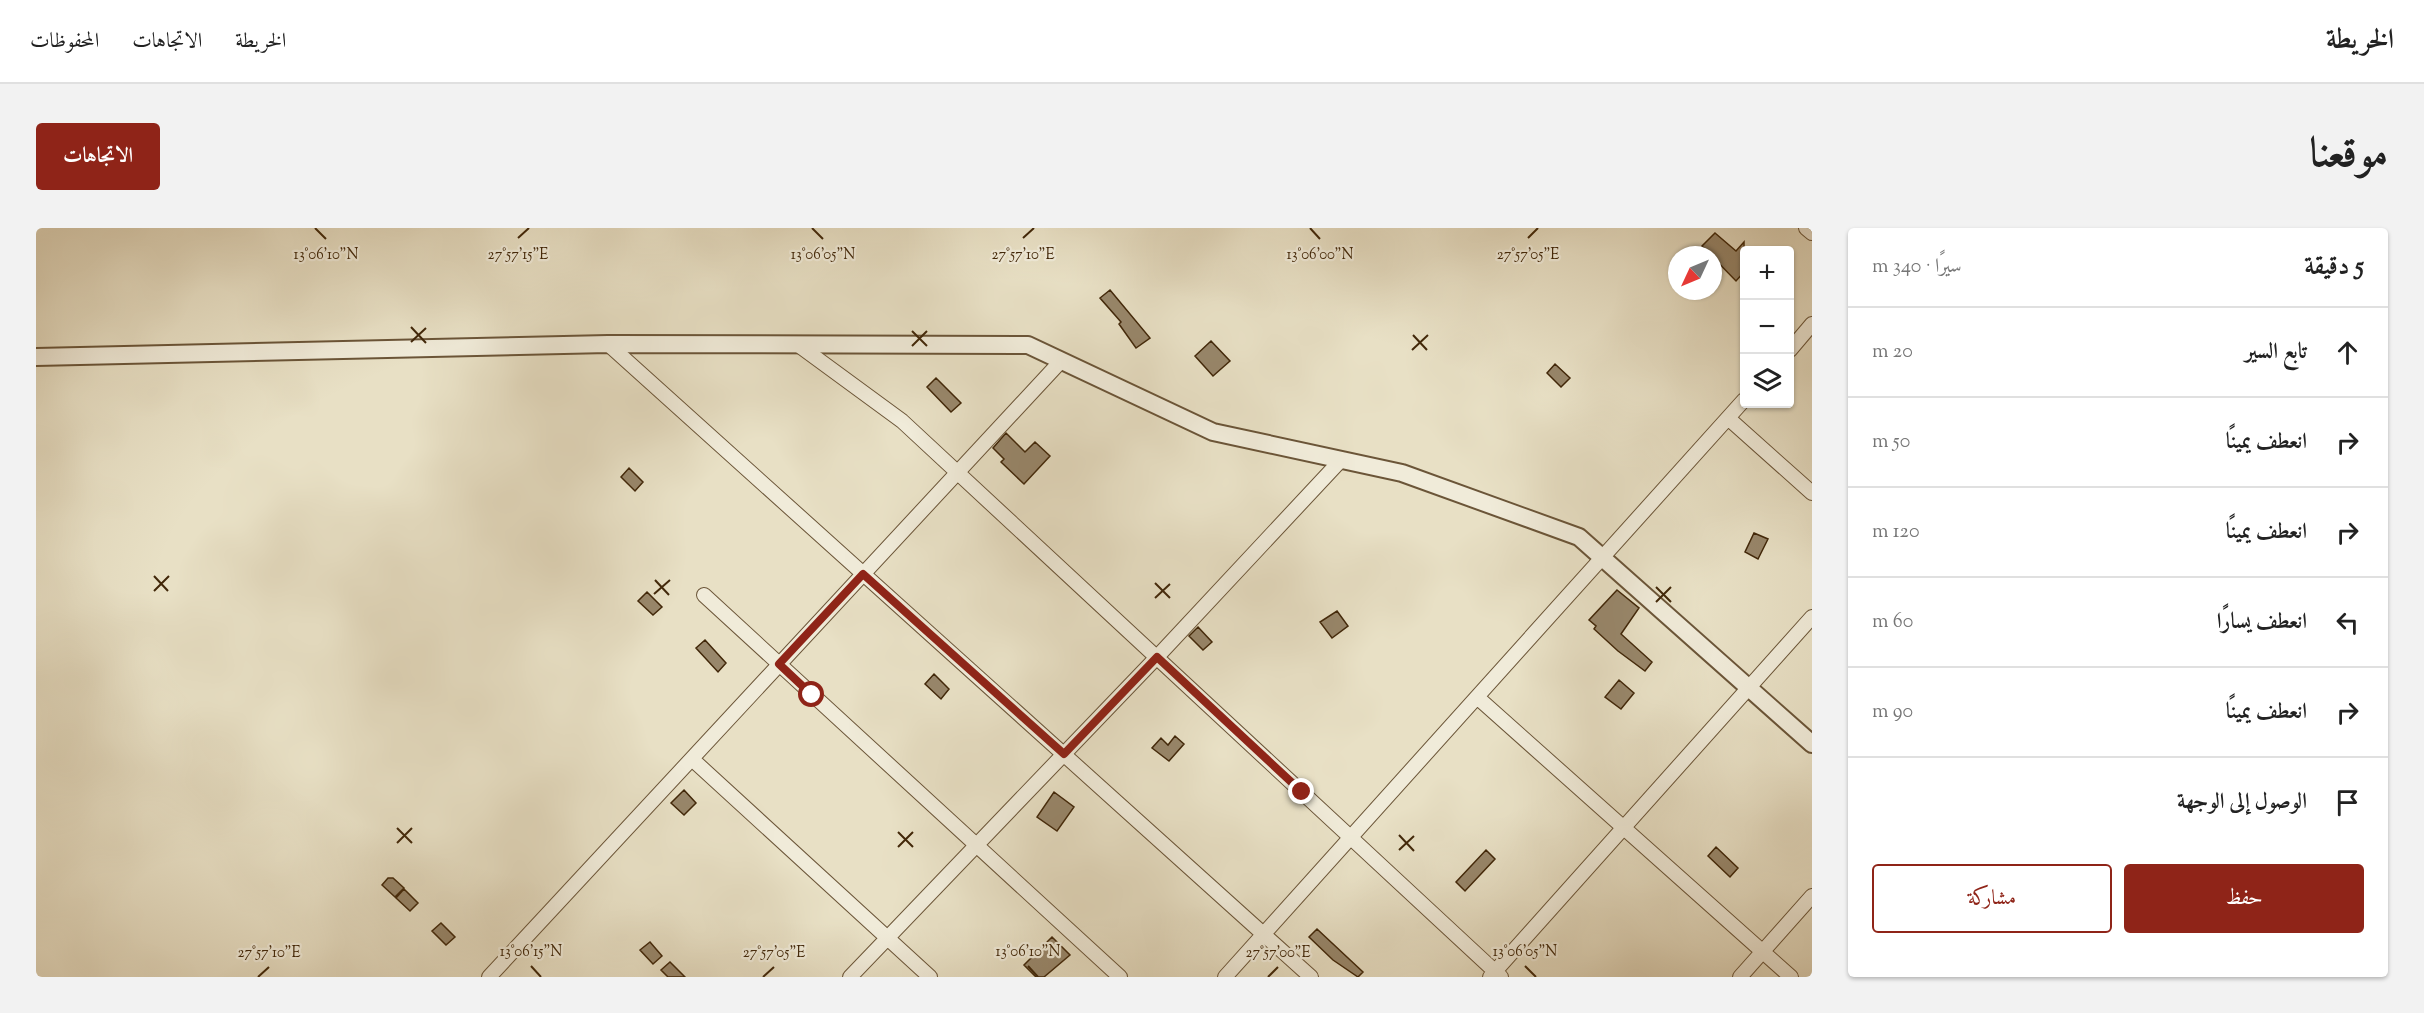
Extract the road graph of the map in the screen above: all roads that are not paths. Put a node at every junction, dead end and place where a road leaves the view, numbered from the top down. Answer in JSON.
{"nodes":[{"id":1,"x":1806,"y":228,"type":"edge"},
{"id":2,"x":1812,"y":233,"type":"edge"},
{"id":3,"x":1812,"y":324,"type":"edge"},
{"id":4,"x":608,"y":344,"type":"junction"},
{"id":5,"x":797,"y":344,"type":"junction"},
{"id":6,"x":1794,"y":345,"type":"edge"},
{"id":7,"x":36,"y":357,"type":"edge"},
{"id":8,"x":1061,"y":361,"type":"junction"},
{"id":9,"x":1740,"y":404,"type":"edge"},
{"id":10,"x":1728,"y":418,"type":"junction"},
{"id":11,"x":1341,"y":459,"type":"junction"},
{"id":12,"x":957,"y":472,"type":"junction"},
{"id":13,"x":1812,"y":493,"type":"edge"},
{"id":14,"x":1602,"y":558,"type":"junction"},
{"id":15,"x":863,"y":574,"type":"junction"},
{"id":16,"x":704,"y":595,"type":"dead end"},
{"id":17,"x":1812,"y":617,"type":"edge"},
{"id":18,"x":1157,"y":657,"type":"junction"},
{"id":19,"x":779,"y":664,"type":"junction"},
{"id":20,"x":1749,"y":688,"type":"junction"},
{"id":21,"x":1477,"y":697,"type":"junction"},
{"id":22,"x":1812,"y":744,"type":"edge"},
{"id":23,"x":1064,"y":754,"type":"junction"},
{"id":24,"x":692,"y":759,"type":"junction"},
{"id":25,"x":1624,"y":828,"type":"junction"},
{"id":26,"x":1351,"y":838,"type":"junction"},
{"id":27,"x":976,"y":845,"type":"junction"},
{"id":28,"x":1812,"y":896,"type":"edge"},
{"id":29,"x":1263,"y":934,"type":"junction"},
{"id":30,"x":888,"y":938,"type":"junction"},
{"id":31,"x":1763,"y":952,"type":"junction"},
{"id":32,"x":1495,"y":975,"type":"edge"},
{"id":33,"x":489,"y":977,"type":"edge"},
{"id":34,"x":850,"y":977,"type":"edge"},
{"id":35,"x":930,"y":977,"type":"edge"},
{"id":36,"x":1120,"y":977,"type":"edge"},
{"id":37,"x":1225,"y":977,"type":"edge"},
{"id":38,"x":1311,"y":977,"type":"edge"},
{"id":39,"x":1740,"y":977,"type":"edge"},
{"id":40,"x":1791,"y":977,"type":"edge"}],
"edges":[{"from":1,"to":2,"type":"street"},
{"from":3,"to":6,"type":"street"},
{"from":4,"to":5,"type":"street"},
{"from":4,"to":7,"type":"street"},
{"from":4,"to":15,"type":"street"},
{"from":5,"to":8,"type":"street"},
{"from":5,"to":12,"type":"street"},
{"from":8,"to":11,"type":"street"},
{"from":8,"to":12,"type":"street"},
{"from":9,"to":10,"type":"street"},
{"from":10,"to":13,"type":"street"},
{"from":10,"to":14,"type":"street"},
{"from":11,"to":14,"type":"street"},
{"from":11,"to":18,"type":"street"},
{"from":12,"to":15,"type":"street"},
{"from":12,"to":18,"type":"street"},
{"from":14,"to":20,"type":"street"},
{"from":14,"to":21,"type":"street"},
{"from":15,"to":19,"type":"street"},
{"from":15,"to":23,"type":"street"},
{"from":16,"to":19,"type":"street"},
{"from":17,"to":20,"type":"street"},
{"from":18,"to":23,"type":"street"},
{"from":18,"to":26,"type":"street"},
{"from":19,"to":24,"type":"street"},
{"from":19,"to":27,"type":"street"},
{"from":20,"to":22,"type":"street"},
{"from":20,"to":25,"type":"street"},
{"from":21,"to":25,"type":"street"},
{"from":21,"to":26,"type":"street"},
{"from":23,"to":27,"type":"street"},
{"from":23,"to":29,"type":"street"},
{"from":24,"to":30,"type":"street"},
{"from":24,"to":33,"type":"street"},
{"from":25,"to":31,"type":"street"},
{"from":25,"to":32,"type":"street"},
{"from":26,"to":29,"type":"street"},
{"from":26,"to":32,"type":"street"},
{"from":27,"to":30,"type":"street"},
{"from":27,"to":36,"type":"street"},
{"from":28,"to":31,"type":"street"},
{"from":29,"to":37,"type":"street"},
{"from":29,"to":38,"type":"street"},
{"from":30,"to":34,"type":"street"},
{"from":30,"to":35,"type":"street"},
{"from":31,"to":39,"type":"street"},
{"from":31,"to":40,"type":"street"}]}
